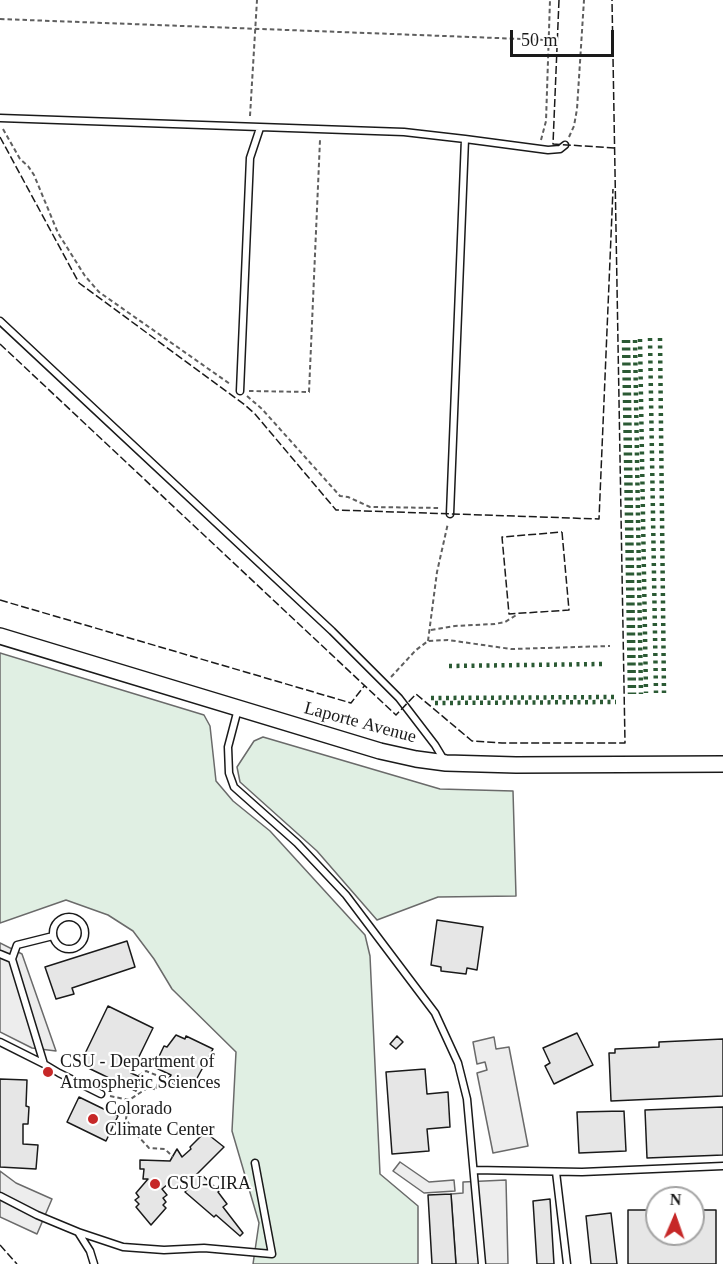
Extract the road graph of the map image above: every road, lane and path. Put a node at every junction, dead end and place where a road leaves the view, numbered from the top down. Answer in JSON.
{"nodes":[{"id":1,"x":257,"y":0,"type":"edge"},
{"id":2,"x":550,"y":0,"type":"edge"},
{"id":3,"x":584,"y":0,"type":"edge"},
{"id":4,"x":0,"y":19,"type":"edge"},
{"id":5,"x":256,"y":28,"type":"junction"},
{"id":6,"x":549,"y":40,"type":"junction"},
{"id":7,"x":0,"y":120,"type":"edge"},
{"id":8,"x":249,"y":127,"type":"junction"},
{"id":9,"x":260,"y":128,"type":"junction"},
{"id":10,"x":320,"y":130,"type":"junction"},
{"id":11,"x":465,"y":139,"type":"junction"},
{"id":12,"x":565,"y":145,"type":"joint"},
{"id":13,"x":537,"y":149,"type":"junction"},
{"id":14,"x":0,"y":321,"type":"edge"},
{"id":15,"x":240,"y":391,"type":"junction"},
{"id":16,"x":450,"y":512,"type":"junction"},
{"id":17,"x":518,"y":614,"type":"dead end"},
{"id":18,"x":430,"y":630,"type":"junction"},
{"id":19,"x":0,"y":636,"type":"edge"},
{"id":20,"x":428,"y":641,"type":"junction"},
{"id":21,"x":610,"y":646,"type":"dead end"},
{"id":22,"x":385,"y":684,"type":"junction"},
{"id":23,"x":238,"y":709,"type":"junction"},
{"id":24,"x":446,"y":764,"type":"junction"},
{"id":25,"x":723,"y":764,"type":"edge"},
{"id":26,"x":53,"y":936,"type":"junction"},
{"id":27,"x":0,"y":954,"type":"edge"},
{"id":28,"x":12,"y":959,"type":"junction"},
{"id":29,"x":0,"y":1042,"type":"edge"},
{"id":30,"x":44,"y":1064,"type":"junction"},
{"id":31,"x":138,"y":1076,"type":"dead end"},
{"id":32,"x":101,"y":1094,"type":"joint"},
{"id":33,"x":129,"y":1100,"type":"junction"},
{"id":34,"x":173,"y":1157,"type":"dead end"},
{"id":35,"x":255,"y":1163,"type":"dead end"},
{"id":36,"x":723,"y":1166,"type":"edge"},
{"id":37,"x":474,"y":1170,"type":"junction"},
{"id":38,"x":556,"y":1172,"type":"junction"},
{"id":39,"x":0,"y":1196,"type":"edge"},
{"id":40,"x":78,"y":1232,"type":"junction"},
{"id":41,"x":94,"y":1264,"type":"edge"},
{"id":42,"x":482,"y":1264,"type":"edge"},
{"id":43,"x":567,"y":1264,"type":"edge"}],
"edges":[{"from":1,"to":5,"type":"path"},
{"from":2,"to":6,"type":"path"},
{"from":3,"to":12,"type":"path"},
{"from":4,"to":5,"type":"path"},
{"from":5,"to":6,"type":"path"},
{"from":5,"to":8,"type":"path"},
{"from":6,"to":13,"type":"path"},
{"from":7,"to":8,"type":"lane"},
{"from":7,"to":15,"type":"path"},
{"from":8,"to":9,"type":"lane"},
{"from":9,"to":10,"type":"lane"},
{"from":9,"to":15,"type":"lane"},
{"from":10,"to":11,"type":"lane"},
{"from":10,"to":15,"type":"path"},
{"from":11,"to":13,"type":"lane"},
{"from":11,"to":16,"type":"lane"},
{"from":12,"to":13,"type":"lane"},
{"from":14,"to":22,"type":"lane"},
{"from":15,"to":16,"type":"path"},
{"from":16,"to":18,"type":"path"},
{"from":17,"to":18,"type":"path"},
{"from":18,"to":20,"type":"path"},
{"from":19,"to":23,"type":"street","name":"Laporte Avenue"},
{"from":20,"to":21,"type":"path"},
{"from":20,"to":22,"type":"path"},
{"from":22,"to":24,"type":"lane"},
{"from":23,"to":24,"type":"street","name":"Laporte Avenue"},
{"from":23,"to":37,"type":"lane"},
{"from":24,"to":25,"type":"street","name":"Laporte Avenue"},
{"from":26,"to":26,"type":"lane"},
{"from":26,"to":28,"type":"lane"},
{"from":27,"to":28,"type":"lane"},
{"from":28,"to":30,"type":"lane"},
{"from":29,"to":30,"type":"lane"},
{"from":30,"to":32,"type":"lane"},
{"from":31,"to":33,"type":"path"},
{"from":32,"to":33,"type":"path"},
{"from":33,"to":34,"type":"path"},
{"from":35,"to":40,"type":"lane"},
{"from":36,"to":38,"type":"lane"},
{"from":37,"to":38,"type":"lane"},
{"from":37,"to":42,"type":"lane"},
{"from":38,"to":43,"type":"lane"},
{"from":39,"to":40,"type":"lane"},
{"from":40,"to":41,"type":"lane"}]}
